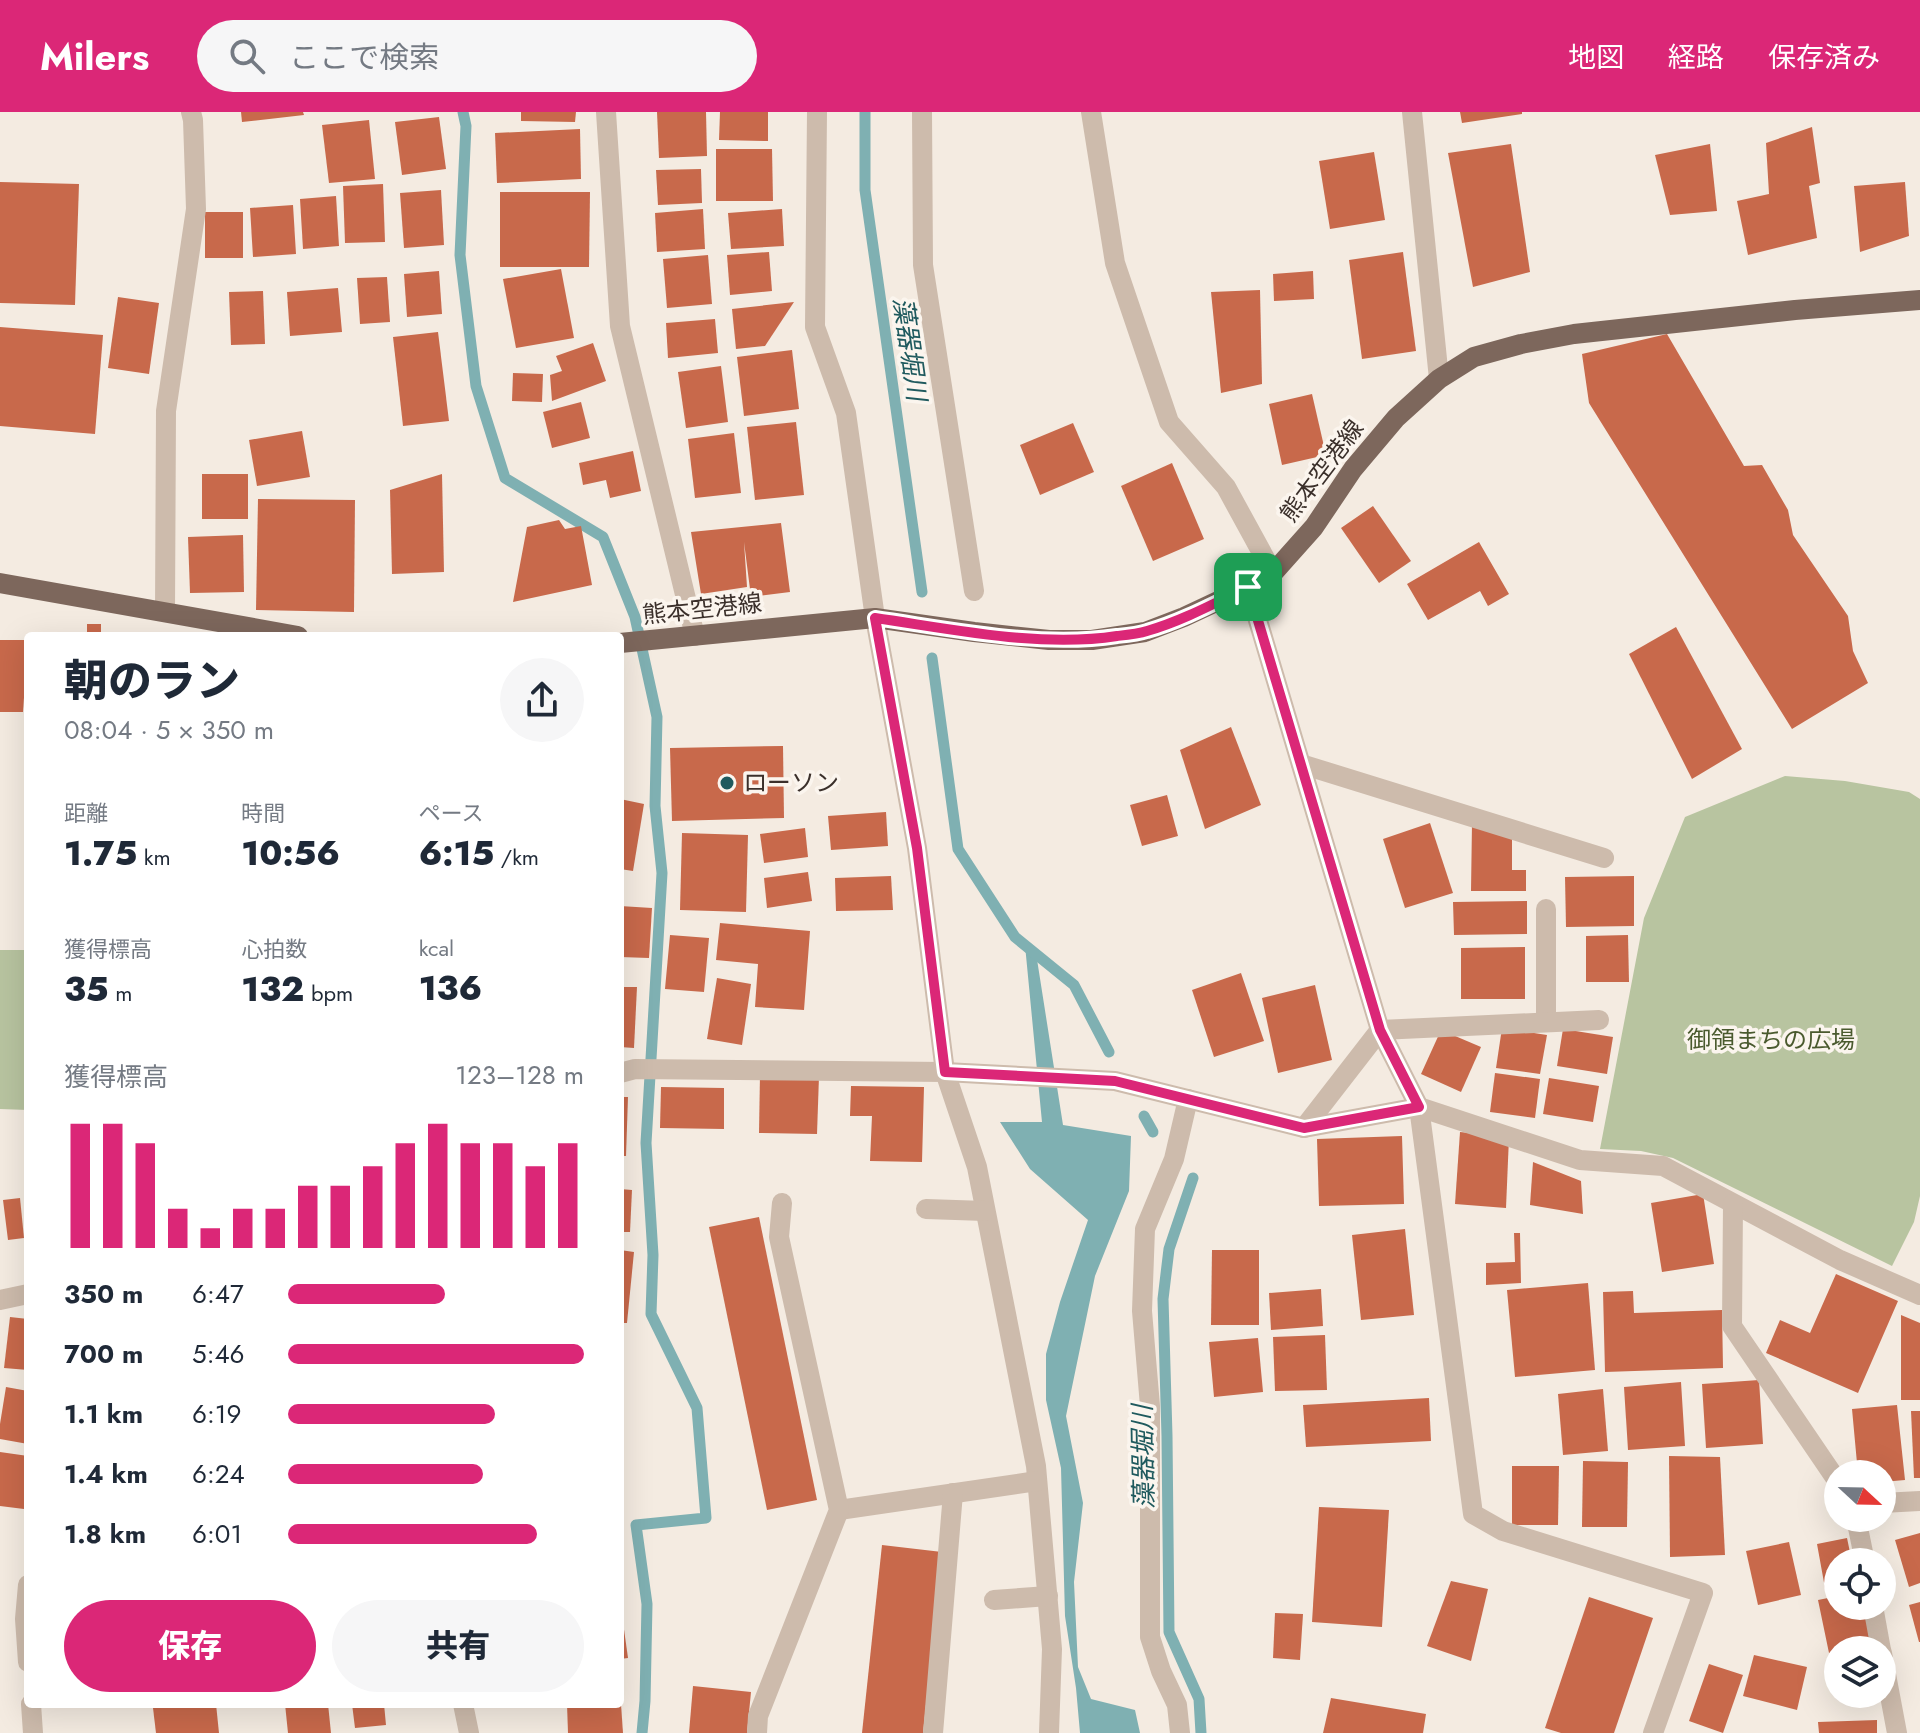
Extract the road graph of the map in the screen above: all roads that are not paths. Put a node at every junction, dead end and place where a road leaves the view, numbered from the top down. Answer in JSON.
{"nodes":[{"id":1,"x":191,"y":112,"type":"edge"},
{"id":2,"x":606,"y":112,"type":"edge"},
{"id":3,"x":817,"y":112,"type":"edge"},
{"id":4,"x":922,"y":112,"type":"edge"},
{"id":5,"x":1091,"y":112,"type":"edge"},
{"id":6,"x":1412,"y":112,"type":"edge"},
{"id":7,"x":1920,"y":300,"type":"edge"},
{"id":8,"x":1439,"y":379,"type":"junction"},
{"id":9,"x":1273,"y":573,"type":"junction"},
{"id":10,"x":0,"y":583,"type":"edge"},
{"id":11,"x":1248,"y":587,"type":"junction"},
{"id":12,"x":974,"y":591,"type":"dead end"},
{"id":13,"x":165,"y":612,"type":"junction"},
{"id":14,"x":875,"y":618,"type":"junction"},
{"id":15,"x":276,"y":632,"type":"edge"},
{"id":16,"x":695,"y":636,"type":"junction"},
{"id":17,"x":624,"y":643,"type":"edge"},
{"id":18,"x":1301,"y":764,"type":"junction"},
{"id":19,"x":1604,"y":858,"type":"dead end"},
{"id":20,"x":1546,"y":909,"type":"dead end"},
{"id":21,"x":1599,"y":1020,"type":"dead end"},
{"id":22,"x":1546,"y":1022,"type":"junction"},
{"id":23,"x":1380,"y":1030,"type":"junction"},
{"id":24,"x":624,"y":1072,"type":"edge"},
{"id":25,"x":945,"y":1072,"type":"junction"},
{"id":26,"x":1188,"y":1099,"type":"junction"},
{"id":27,"x":1419,"y":1107,"type":"junction"},
{"id":28,"x":1304,"y":1128,"type":"junction"},
{"id":29,"x":782,"y":1203,"type":"dead end"},
{"id":30,"x":1733,"y":1204,"type":"junction"},
{"id":31,"x":926,"y":1209,"type":"dead end"},
{"id":32,"x":985,"y":1211,"type":"junction"},
{"id":33,"x":24,"y":1295,"type":"edge"},
{"id":34,"x":1920,"y":1295,"type":"edge"},
{"id":35,"x":0,"y":1300,"type":"edge"},
{"id":36,"x":1824,"y":1461,"type":"edge"},
{"id":37,"x":1037,"y":1481,"type":"junction"},
{"id":38,"x":953,"y":1493,"type":"junction"},
{"id":39,"x":1920,"y":1501,"type":"edge"},
{"id":40,"x":1896,"y":1502,"type":"edge"},
{"id":41,"x":839,"y":1510,"type":"junction"},
{"id":42,"x":1048,"y":1596,"type":"junction"},
{"id":43,"x":994,"y":1600,"type":"dead end"},
{"id":44,"x":31,"y":1708,"type":"edge"},
{"id":45,"x":464,"y":1708,"type":"edge"},
{"id":46,"x":1892,"y":1708,"type":"edge"},
{"id":47,"x":33,"y":1733,"type":"edge"},
{"id":48,"x":469,"y":1733,"type":"edge"},
{"id":49,"x":757,"y":1733,"type":"edge"},
{"id":50,"x":933,"y":1733,"type":"edge"},
{"id":51,"x":1049,"y":1733,"type":"edge"},
{"id":52,"x":1180,"y":1733,"type":"edge"},
{"id":53,"x":1653,"y":1733,"type":"edge"},
{"id":54,"x":1897,"y":1733,"type":"edge"}],
"edges":[{"from":1,"to":13,"type":"street"},
{"from":2,"to":16,"type":"street"},
{"from":3,"to":14,"type":"street"},
{"from":4,"to":12,"type":"street"},
{"from":5,"to":9,"type":"street"},
{"from":6,"to":8,"type":"street"},
{"from":7,"to":8,"type":"main road","name":"熊本空港線"},
{"from":8,"to":9,"type":"main road","name":"熊本空港線"},
{"from":9,"to":11,"type":"main road","name":"熊本空港線"},
{"from":10,"to":13,"type":"main road"},
{"from":11,"to":14,"type":"main road","name":"熊本空港線"},
{"from":11,"to":18,"type":"street"},
{"from":13,"to":15,"type":"main road"},
{"from":14,"to":16,"type":"main road","name":"熊本空港線"},
{"from":14,"to":25,"type":"street"},
{"from":16,"to":17,"type":"main road","name":"熊本空港線"},
{"from":18,"to":19,"type":"street"},
{"from":18,"to":23,"type":"street"},
{"from":20,"to":22,"type":"street"},
{"from":21,"to":22,"type":"street"},
{"from":22,"to":23,"type":"street"},
{"from":23,"to":27,"type":"street"},
{"from":23,"to":28,"type":"street"},
{"from":24,"to":25,"type":"street"},
{"from":25,"to":26,"type":"street"},
{"from":25,"to":32,"type":"street"},
{"from":26,"to":28,"type":"street"},
{"from":26,"to":52,"type":"street"},
{"from":27,"to":28,"type":"street"},
{"from":27,"to":30,"type":"street"},
{"from":27,"to":53,"type":"street"},
{"from":29,"to":41,"type":"street"},
{"from":30,"to":34,"type":"street"},
{"from":30,"to":36,"type":"street"},
{"from":31,"to":32,"type":"street"},
{"from":32,"to":37,"type":"street"},
{"from":33,"to":35,"type":"street"},
{"from":37,"to":38,"type":"street"},
{"from":37,"to":42,"type":"street"},
{"from":38,"to":41,"type":"street"},
{"from":38,"to":50,"type":"street"},
{"from":39,"to":40,"type":"street"},
{"from":41,"to":49,"type":"street"},
{"from":42,"to":43,"type":"street"},
{"from":42,"to":51,"type":"street"},
{"from":44,"to":47,"type":"street"},
{"from":45,"to":48,"type":"street"},
{"from":46,"to":54,"type":"street"}]}
